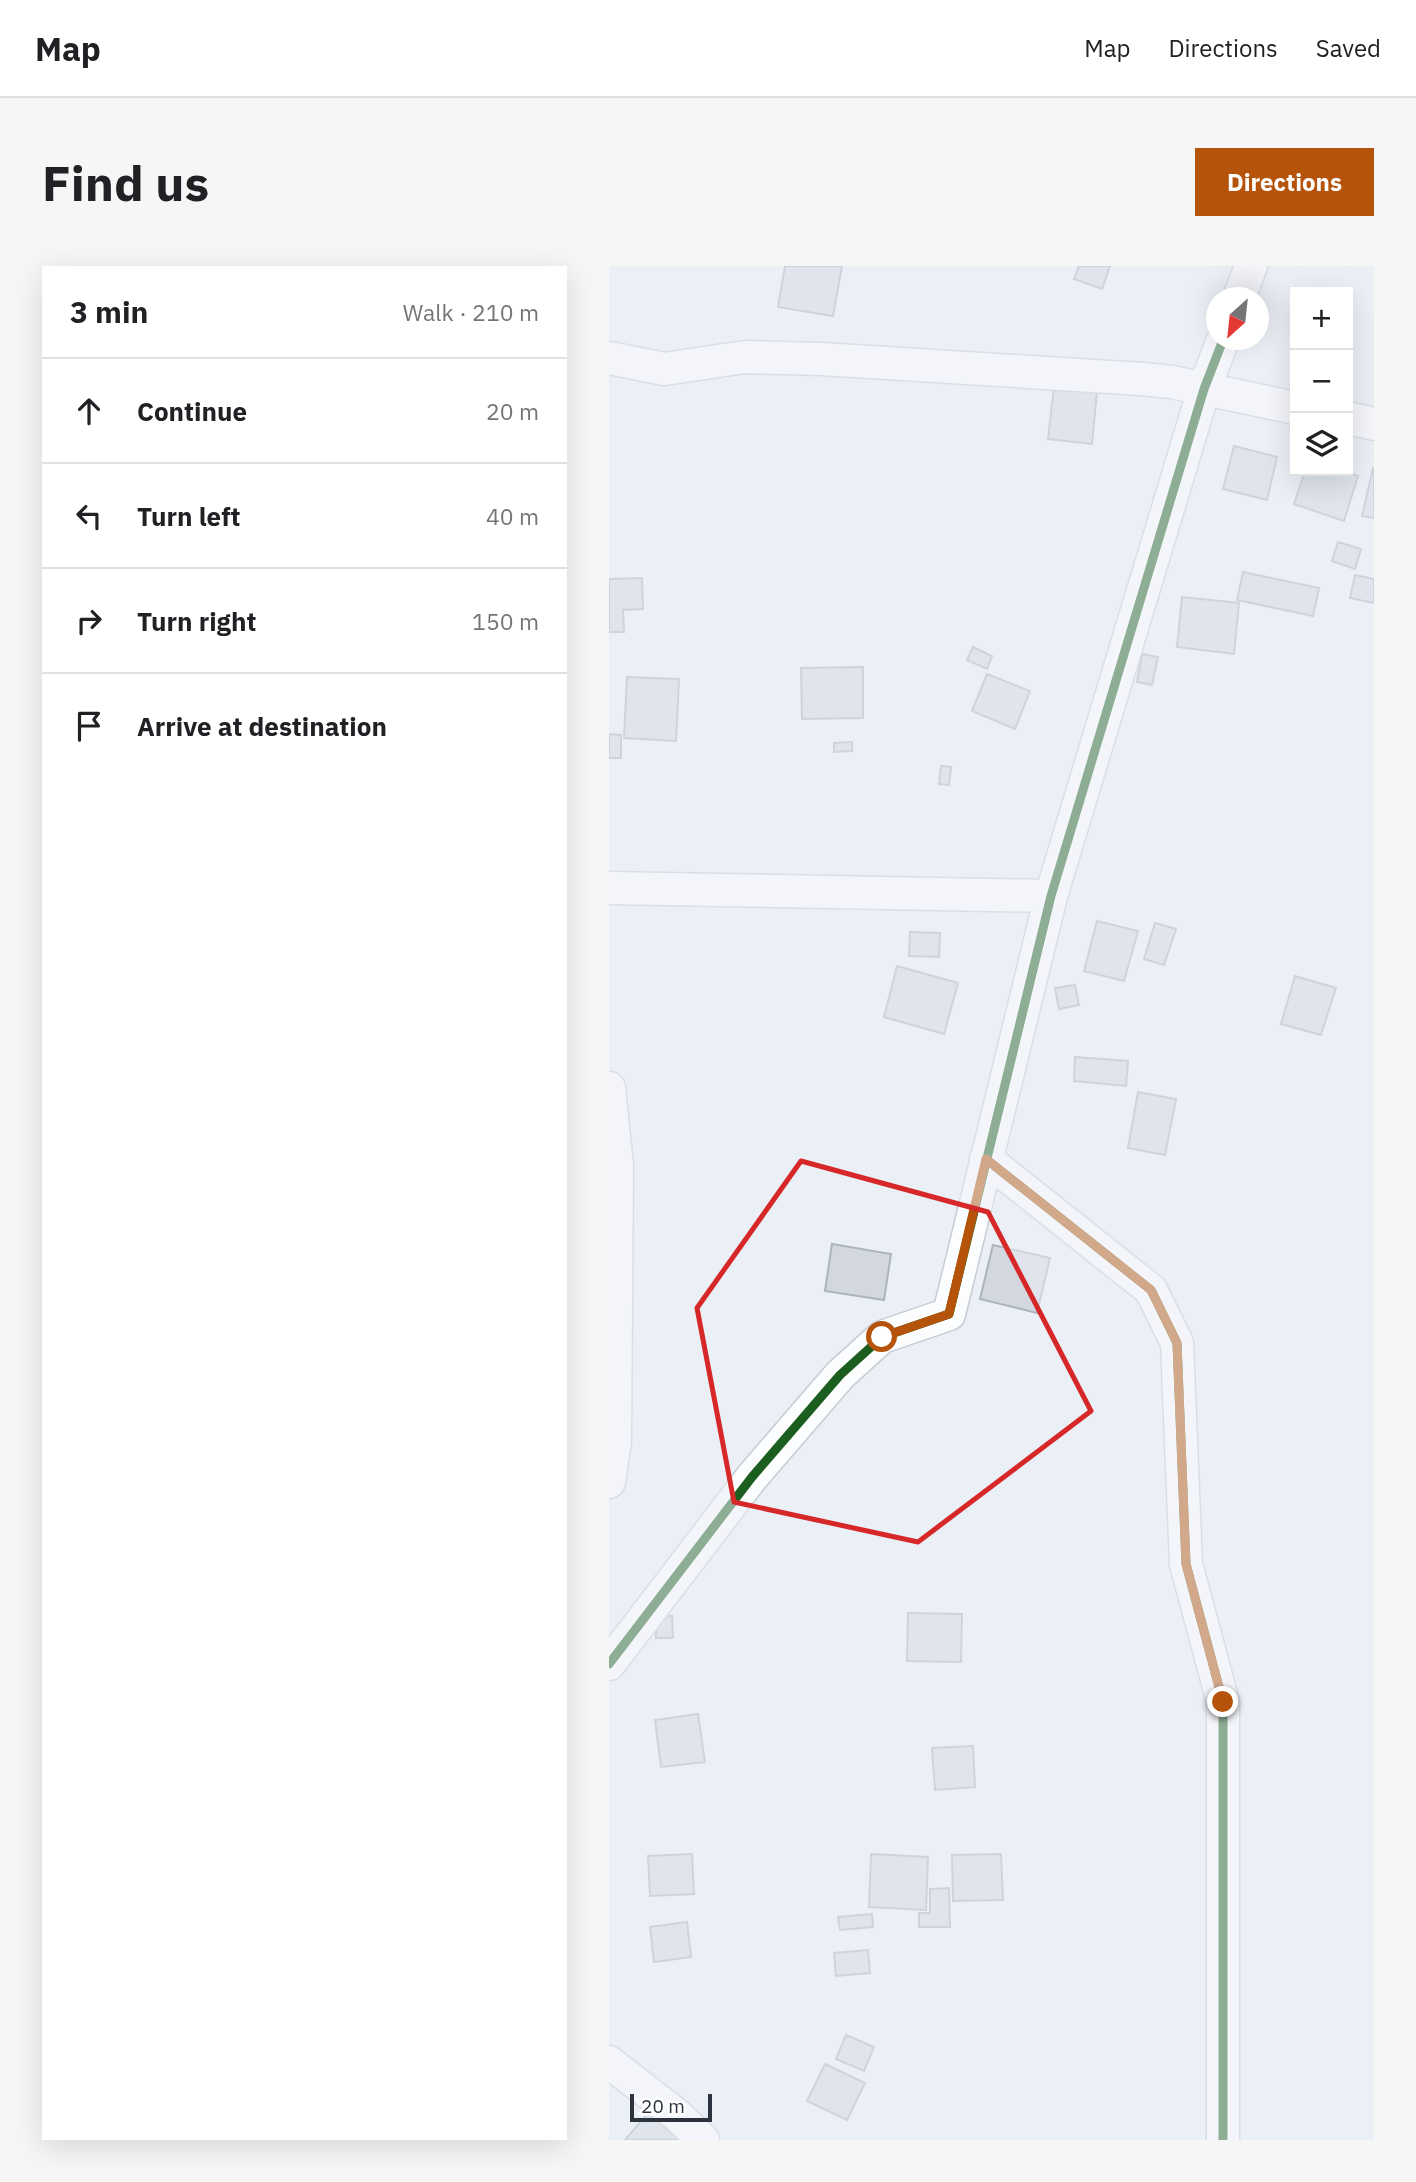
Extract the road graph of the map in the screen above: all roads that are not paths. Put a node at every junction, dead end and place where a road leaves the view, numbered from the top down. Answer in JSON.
{"nodes":[{"id":1,"x":1251,"y":266,"type":"edge"},
{"id":2,"x":1243,"y":287,"type":"edge"},
{"id":3,"x":1219,"y":350,"type":"edge"},
{"id":4,"x":609,"y":358,"type":"edge"},
{"id":5,"x":1204,"y":389,"type":"junction"},
{"id":6,"x":1290,"y":407,"type":"edge"},
{"id":7,"x":1353,"y":419,"type":"edge"},
{"id":8,"x":1374,"y":424,"type":"edge"},
{"id":9,"x":609,"y":888,"type":"edge"},
{"id":10,"x":1051,"y":896,"type":"junction"},
{"id":11,"x":609,"y":1088,"type":"edge"},
{"id":12,"x":986,"y":1159,"type":"junction"},
{"id":13,"x":609,"y":1482,"type":"edge"},
{"id":14,"x":609,"y":1664,"type":"edge"},
{"id":15,"x":609,"y":2062,"type":"edge"},
{"id":16,"x":702,"y":2140,"type":"edge"},
{"id":17,"x":1223,"y":2140,"type":"edge"}],
"edges":[{"from":1,"to":2,"type":"street"},
{"from":3,"to":5,"type":"street"},
{"from":4,"to":5,"type":"street"},
{"from":5,"to":6,"type":"street"},
{"from":5,"to":10,"type":"street"},
{"from":7,"to":8,"type":"street"},
{"from":9,"to":10,"type":"street"},
{"from":10,"to":12,"type":"street"},
{"from":11,"to":13,"type":"street"},
{"from":12,"to":14,"type":"street"},
{"from":12,"to":17,"type":"street"},
{"from":15,"to":16,"type":"street"}]}
